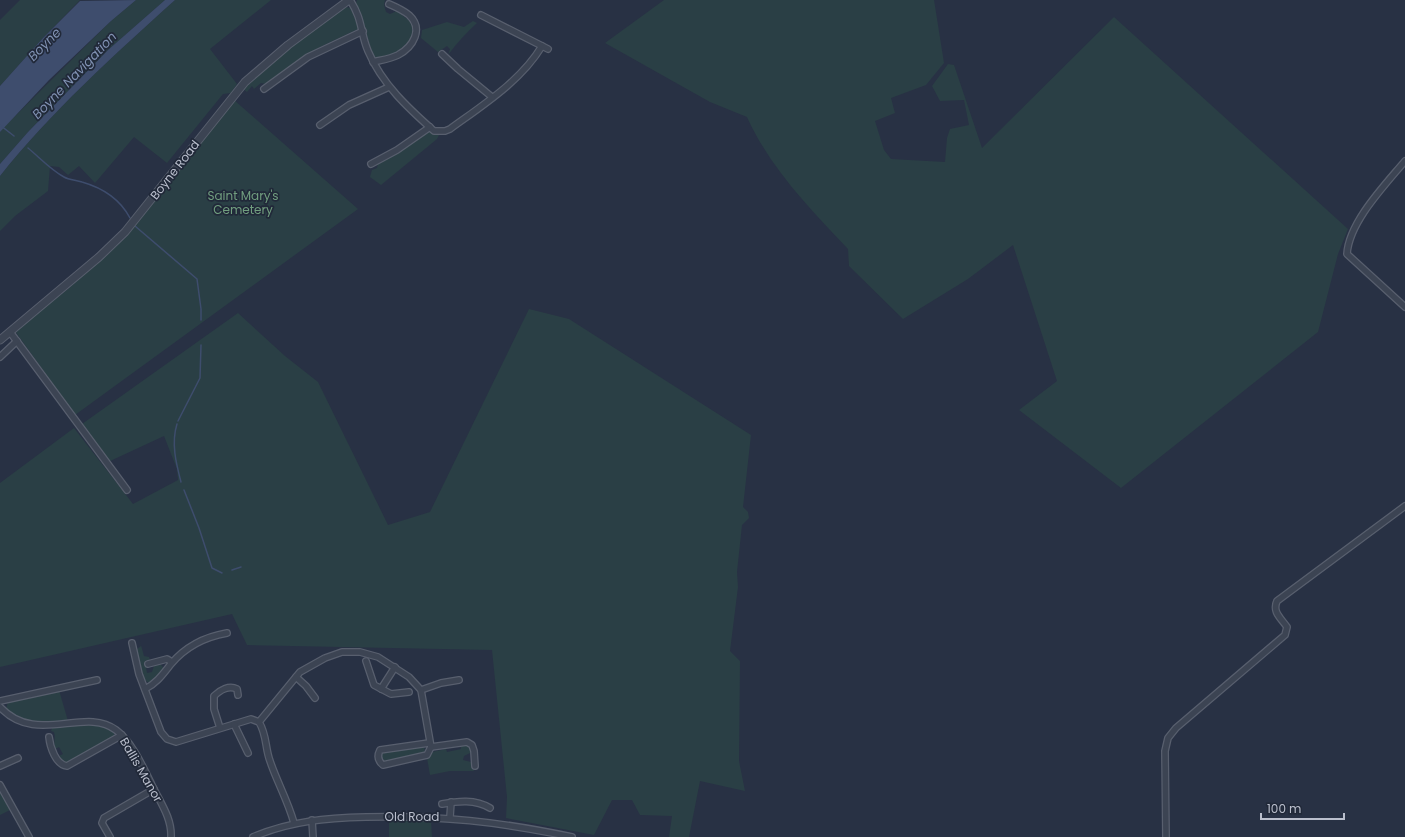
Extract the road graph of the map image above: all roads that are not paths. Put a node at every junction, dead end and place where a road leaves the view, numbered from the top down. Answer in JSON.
{"nodes":[{"id":1,"x":350,"y":0,"type":"edge"},
{"id":2,"x":389,"y":4,"type":"dead end"},
{"id":3,"x":481,"y":15,"type":"dead end"},
{"id":4,"x":363,"y":31,"type":"junction"},
{"id":5,"x":542,"y":46,"type":"junction"},
{"id":6,"x":548,"y":49,"type":"dead end"},
{"id":7,"x":442,"y":54,"type":"dead end"},
{"id":8,"x":373,"y":62,"type":"junction"},
{"id":9,"x":389,"y":87,"type":"junction"},
{"id":10,"x":264,"y":89,"type":"dead end"},
{"id":11,"x":492,"y":97,"type":"junction"},
{"id":12,"x":320,"y":125,"type":"dead end"},
{"id":13,"x":430,"y":127,"type":"junction"},
{"id":14,"x":1405,"y":161,"type":"edge"},
{"id":15,"x":371,"y":164,"type":"dead end"},
{"id":16,"x":1405,"y":307,"type":"edge"},
{"id":17,"x":10,"y":332,"type":"junction"},
{"id":18,"x":0,"y":340,"type":"edge"},
{"id":19,"x":17,"y":341,"type":"junction"},
{"id":20,"x":0,"y":357,"type":"edge"},
{"id":21,"x":127,"y":490,"type":"dead end"},
{"id":22,"x":1405,"y":506,"type":"edge"},
{"id":23,"x":227,"y":633,"type":"dead end"},
{"id":24,"x":132,"y":642,"type":"dead end"},
{"id":25,"x":366,"y":661,"type":"dead end"},
{"id":26,"x":172,"y":662,"type":"junction"},
{"id":27,"x":148,"y":664,"type":"dead end"},
{"id":28,"x":395,"y":667,"type":"junction"},
{"id":29,"x":296,"y":677,"type":"junction"},
{"id":30,"x":97,"y":680,"type":"dead end"},
{"id":31,"x":459,"y":680,"type":"dead end"},
{"id":32,"x":145,"y":689,"type":"junction"},
{"id":33,"x":381,"y":689,"type":"junction"},
{"id":34,"x":421,"y":690,"type":"junction"},
{"id":35,"x":409,"y":692,"type":"dead end"},
{"id":36,"x":238,"y":695,"type":"dead end"},
{"id":37,"x":315,"y":698,"type":"dead end"},
{"id":38,"x":0,"y":701,"type":"edge"},
{"id":39,"x":0,"y":707,"type":"edge"},
{"id":40,"x":259,"y":722,"type":"junction"},
{"id":41,"x":234,"y":724,"type":"junction"},
{"id":42,"x":220,"y":728,"type":"junction"},
{"id":43,"x":122,"y":735,"type":"junction"},
{"id":44,"x":49,"y":737,"type":"dead end"},
{"id":45,"x":430,"y":745,"type":"junction"},
{"id":46,"x":248,"y":753,"type":"dead end"},
{"id":47,"x":18,"y":758,"type":"dead end"},
{"id":48,"x":0,"y":766,"type":"edge"},
{"id":49,"x":475,"y":766,"type":"dead end"},
{"id":50,"x":0,"y":785,"type":"edge"},
{"id":51,"x":154,"y":789,"type":"junction"},
{"id":52,"x":451,"y":802,"type":"junction"},
{"id":53,"x":442,"y":804,"type":"dead end"},
{"id":54,"x":490,"y":808,"type":"dead end"},
{"id":55,"x":450,"y":817,"type":"junction"},
{"id":56,"x":312,"y":820,"type":"junction"},
{"id":57,"x":294,"y":823,"type":"junction"},
{"id":58,"x":29,"y":837,"type":"edge"},
{"id":59,"x":110,"y":837,"type":"edge"},
{"id":60,"x":171,"y":837,"type":"edge"},
{"id":61,"x":253,"y":837,"type":"edge"},
{"id":62,"x":313,"y":837,"type":"edge"},
{"id":63,"x":572,"y":837,"type":"edge"},
{"id":64,"x":1166,"y":837,"type":"edge"}],
"edges":[{"from":1,"to":4,"type":"street"},
{"from":1,"to":17,"type":"street","name":"Boyne Road"},
{"from":2,"to":8,"type":"street"},
{"from":3,"to":5,"type":"street"},
{"from":4,"to":8,"type":"street"},
{"from":4,"to":10,"type":"street"},
{"from":5,"to":6,"type":"street"},
{"from":5,"to":11,"type":"street"},
{"from":7,"to":11,"type":"street"},
{"from":8,"to":9,"type":"street"},
{"from":9,"to":12,"type":"street"},
{"from":9,"to":13,"type":"street"},
{"from":11,"to":13,"type":"street"},
{"from":13,"to":15,"type":"street"},
{"from":14,"to":16,"type":"street"},
{"from":17,"to":18,"type":"street","name":"Boyne Road"},
{"from":17,"to":19,"type":"street"},
{"from":19,"to":20,"type":"street"},
{"from":19,"to":21,"type":"street"},
{"from":22,"to":64,"type":"street"},
{"from":23,"to":26,"type":"street"},
{"from":24,"to":32,"type":"street"},
{"from":25,"to":33,"type":"street"},
{"from":26,"to":27,"type":"street"},
{"from":26,"to":32,"type":"street"},
{"from":28,"to":29,"type":"street"},
{"from":28,"to":33,"type":"street"},
{"from":28,"to":34,"type":"street"},
{"from":29,"to":37,"type":"street"},
{"from":29,"to":40,"type":"street"},
{"from":30,"to":38,"type":"street"},
{"from":31,"to":34,"type":"street"},
{"from":32,"to":42,"type":"street"},
{"from":33,"to":35,"type":"street"},
{"from":34,"to":45,"type":"street"},
{"from":36,"to":42,"type":"street"},
{"from":39,"to":43,"type":"street","name":"Ballis Manor"},
{"from":40,"to":41,"type":"street"},
{"from":40,"to":57,"type":"street"},
{"from":41,"to":42,"type":"street"},
{"from":41,"to":46,"type":"street"},
{"from":43,"to":44,"type":"street"},
{"from":43,"to":51,"type":"street","name":"Ballis Manor"},
{"from":45,"to":45,"type":"street"},
{"from":45,"to":49,"type":"street"},
{"from":47,"to":48,"type":"street"},
{"from":50,"to":58,"type":"street"},
{"from":51,"to":59,"type":"street"},
{"from":51,"to":60,"type":"street","name":"Ballis Manor"},
{"from":52,"to":53,"type":"street"},
{"from":52,"to":54,"type":"street"},
{"from":52,"to":55,"type":"street"},
{"from":55,"to":56,"type":"street","name":"Old Road"},
{"from":55,"to":63,"type":"street","name":"Old Road"},
{"from":56,"to":57,"type":"street","name":"Old Road"},
{"from":56,"to":62,"type":"street"},
{"from":57,"to":61,"type":"street","name":"Old Road"}]}
